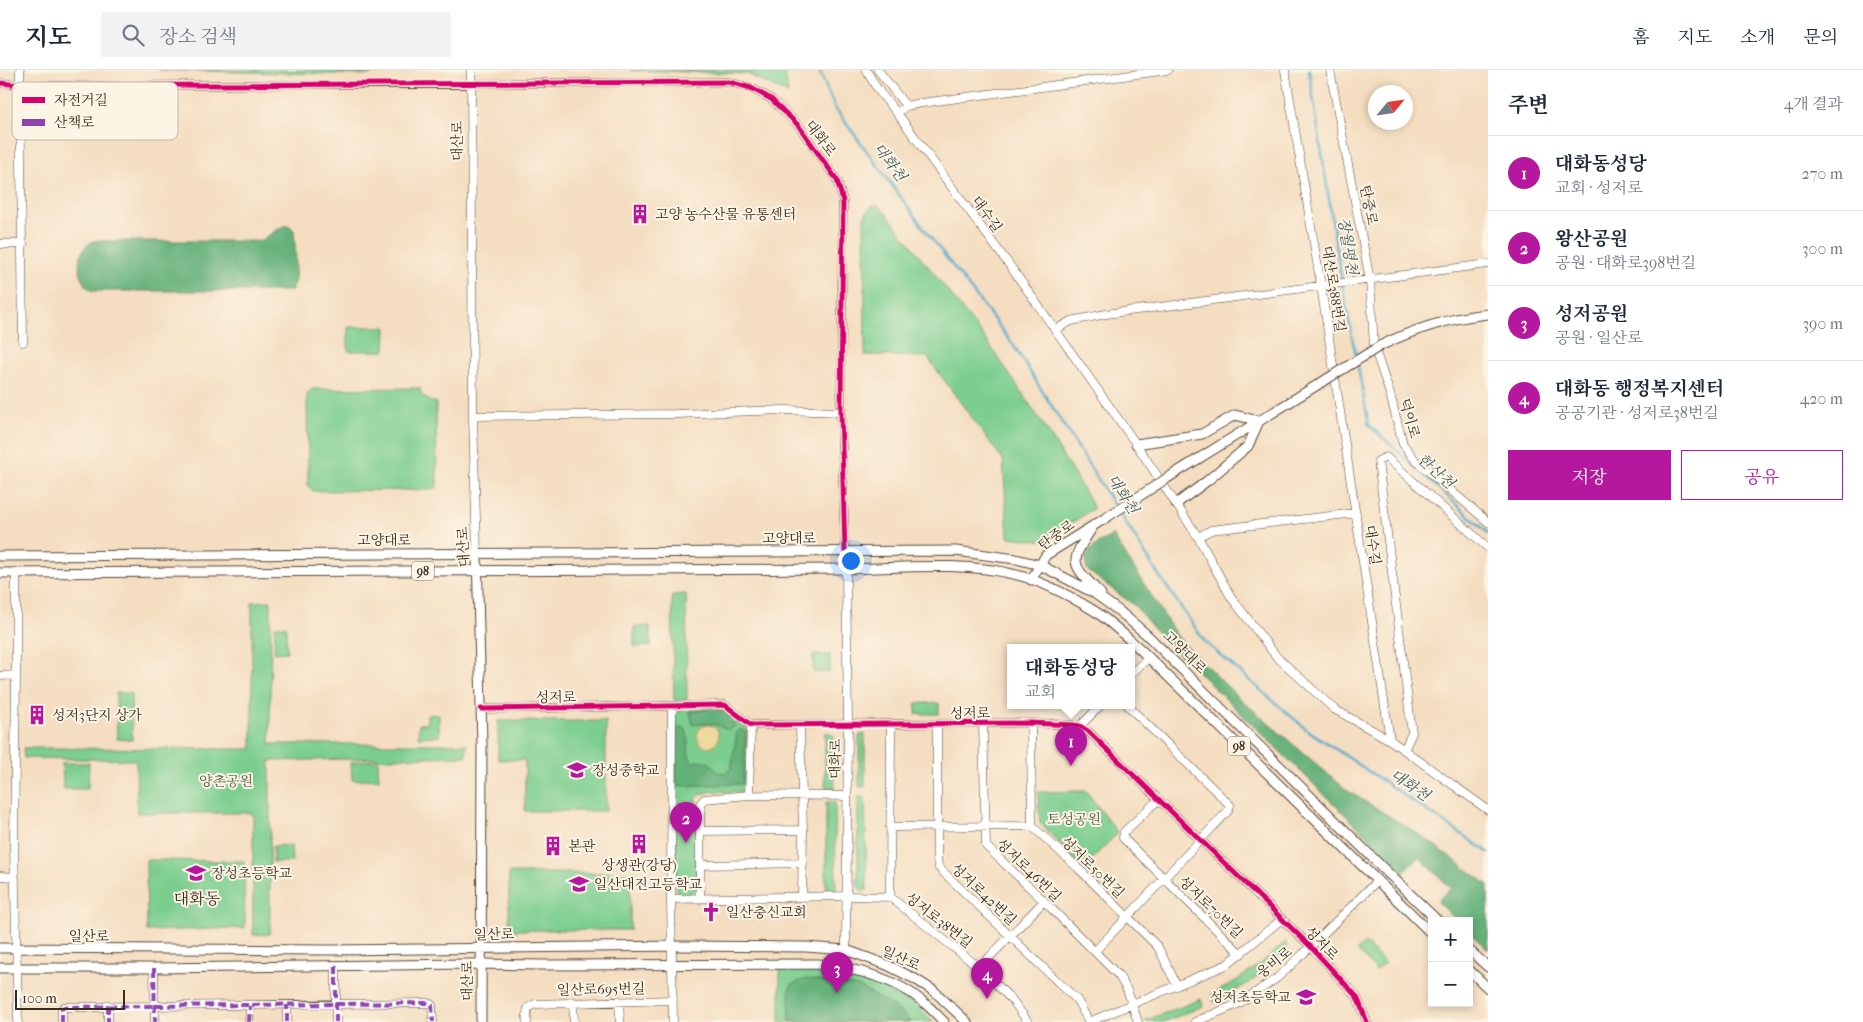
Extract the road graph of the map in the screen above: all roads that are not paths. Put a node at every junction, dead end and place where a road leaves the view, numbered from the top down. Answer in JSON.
{"nodes":[{"id":1,"x":470,"y":70,"type":"edge"},
{"id":2,"x":866,"y":70,"type":"edge"},
{"id":3,"x":878,"y":70,"type":"edge"},
{"id":4,"x":1168,"y":70,"type":"edge"},
{"id":5,"x":1285,"y":70,"type":"edge"},
{"id":6,"x":1330,"y":70,"type":"edge"},
{"id":7,"x":471,"y":84,"type":"junction"},
{"id":8,"x":178,"y":85,"type":"edge"},
{"id":9,"x":906,"y":106,"type":"junction"},
{"id":10,"x":898,"y":113,"type":"junction"},
{"id":11,"x":21,"y":140,"type":"edge"},
{"id":12,"x":0,"y":244,"type":"edge"},
{"id":13,"x":23,"y":244,"type":"junction"},
{"id":14,"x":1488,"y":264,"type":"edge"},
{"id":15,"x":1366,"y":280,"type":"junction"},
{"id":16,"x":1325,"y":286,"type":"junction"},
{"id":17,"x":1488,"y":314,"type":"edge"},
{"id":18,"x":1055,"y":330,"type":"junction"},
{"id":19,"x":23,"y":342,"type":"dead end"},
{"id":20,"x":1377,"y":347,"type":"junction"},
{"id":21,"x":841,"y":412,"type":"junction"},
{"id":22,"x":473,"y":416,"type":"junction"},
{"id":23,"x":1259,"y":421,"type":"junction"},
{"id":24,"x":1136,"y":444,"type":"junction"},
{"id":25,"x":1176,"y":504,"type":"junction"},
{"id":26,"x":1356,"y":513,"type":"junction"},
{"id":27,"x":1488,"y":522,"type":"edge"},
{"id":28,"x":1094,"y":525,"type":"junction"},
{"id":29,"x":1198,"y":537,"type":"junction"},
{"id":30,"x":1488,"y":548,"type":"edge"},
{"id":31,"x":845,"y":552,"type":"junction"},
{"id":32,"x":476,"y":553,"type":"junction"},
{"id":33,"x":0,"y":556,"type":"edge"},
{"id":34,"x":1040,"y":564,"type":"junction"},
{"id":35,"x":846,"y":569,"type":"junction"},
{"id":36,"x":478,"y":571,"type":"junction"},
{"id":37,"x":0,"y":572,"type":"edge"},
{"id":38,"x":16,"y":572,"type":"junction"},
{"id":39,"x":1031,"y":580,"type":"junction"},
{"id":40,"x":1119,"y":611,"type":"junction"},
{"id":41,"x":1133,"y":644,"type":"edge"},
{"id":42,"x":1135,"y":646,"type":"edge"},
{"id":43,"x":1148,"y":657,"type":"junction"},
{"id":44,"x":1135,"y":670,"type":"edge"},
{"id":45,"x":16,"y":675,"type":"junction"},
{"id":46,"x":0,"y":676,"type":"edge"},
{"id":47,"x":672,"y":707,"type":"junction"},
{"id":48,"x":481,"y":709,"type":"junction"},
{"id":49,"x":1097,"y":709,"type":"edge"},
{"id":50,"x":1131,"y":709,"type":"edge"},
{"id":51,"x":1032,"y":723,"type":"junction"},
{"id":52,"x":983,"y":724,"type":"junction"},
{"id":53,"x":751,"y":725,"type":"junction"},
{"id":54,"x":848,"y":725,"type":"junction"},
{"id":55,"x":891,"y":725,"type":"junction"},
{"id":56,"x":937,"y":725,"type":"junction"},
{"id":57,"x":800,"y":726,"type":"junction"},
{"id":58,"x":1080,"y":726,"type":"junction"},
{"id":59,"x":1390,"y":740,"type":"junction"},
{"id":60,"x":1404,"y":750,"type":"junction"},
{"id":61,"x":749,"y":795,"type":"junction"},
{"id":62,"x":802,"y":796,"type":"junction"},
{"id":63,"x":847,"y":796,"type":"junction"},
{"id":64,"x":1159,"y":799,"type":"junction"},
{"id":65,"x":1488,"y":810,"type":"edge"},
{"id":66,"x":938,"y":826,"type":"junction"},
{"id":67,"x":1032,"y":826,"type":"junction"},
{"id":68,"x":890,"y":827,"type":"junction"},
{"id":69,"x":985,"y":827,"type":"junction"},
{"id":70,"x":803,"y":830,"type":"junction"},
{"id":71,"x":700,"y":831,"type":"junction"},
{"id":72,"x":1201,"y":841,"type":"junction"},
{"id":73,"x":803,"y":863,"type":"junction"},
{"id":74,"x":700,"y":865,"type":"junction"},
{"id":75,"x":0,"y":876,"type":"edge"},
{"id":76,"x":14,"y":877,"type":"junction"},
{"id":77,"x":1164,"y":879,"type":"junction"},
{"id":78,"x":1377,"y":881,"type":"junction"},
{"id":79,"x":848,"y":896,"type":"junction"},
{"id":80,"x":802,"y":897,"type":"junction"},
{"id":81,"x":890,"y":898,"type":"junction"},
{"id":82,"x":671,"y":899,"type":"junction"},
{"id":83,"x":700,"y":899,"type":"junction"},
{"id":84,"x":1044,"y":901,"type":"junction"},
{"id":85,"x":1127,"y":917,"type":"junction"},
{"id":86,"x":1434,"y":917,"type":"edge"},
{"id":87,"x":1282,"y":919,"type":"junction"},
{"id":88,"x":1428,"y":930,"type":"edge"},
{"id":89,"x":1010,"y":936,"type":"junction"},
{"id":90,"x":672,"y":946,"type":"junction"},
{"id":91,"x":1311,"y":947,"type":"junction"},
{"id":92,"x":0,"y":948,"type":"edge"},
{"id":93,"x":481,"y":948,"type":"junction"},
{"id":94,"x":17,"y":949,"type":"junction"},
{"id":95,"x":846,"y":950,"type":"junction"},
{"id":96,"x":1095,"y":951,"type":"junction"},
{"id":97,"x":1241,"y":954,"type":"junction"},
{"id":98,"x":1473,"y":954,"type":"edge"},
{"id":99,"x":481,"y":964,"type":"junction"},
{"id":100,"x":672,"y":965,"type":"junction"},
{"id":101,"x":336,"y":966,"type":"junction"},
{"id":102,"x":0,"y":968,"type":"edge"},
{"id":103,"x":17,"y":968,"type":"junction"},
{"id":104,"x":154,"y":968,"type":"junction"},
{"id":105,"x":979,"y":968,"type":"junction"},
{"id":106,"x":1488,"y":968,"type":"edge"},
{"id":107,"x":1473,"y":974,"type":"edge"},
{"id":108,"x":1177,"y":986,"type":"junction"},
{"id":109,"x":1488,"y":988,"type":"edge"},
{"id":110,"x":673,"y":1000,"type":"junction"},
{"id":111,"x":620,"y":1001,"type":"junction"},
{"id":112,"x":574,"y":1002,"type":"junction"},
{"id":113,"x":336,"y":1004,"type":"junction"},
{"id":114,"x":108,"y":1005,"type":"junction"},
{"id":115,"x":154,"y":1005,"type":"junction"},
{"id":116,"x":287,"y":1005,"type":"junction"},
{"id":117,"x":1131,"y":1005,"type":"junction"},
{"id":118,"x":252,"y":1006,"type":"junction"},
{"id":119,"x":18,"y":1022,"type":"edge"},
{"id":120,"x":62,"y":1022,"type":"edge"},
{"id":121,"x":108,"y":1022,"type":"edge"},
{"id":122,"x":155,"y":1022,"type":"edge"},
{"id":123,"x":249,"y":1022,"type":"edge"},
{"id":124,"x":287,"y":1022,"type":"edge"},
{"id":125,"x":336,"y":1022,"type":"edge"},
{"id":126,"x":433,"y":1022,"type":"edge"},
{"id":127,"x":481,"y":1022,"type":"edge"},
{"id":128,"x":527,"y":1022,"type":"edge"},
{"id":129,"x":574,"y":1022,"type":"edge"},
{"id":130,"x":620,"y":1022,"type":"edge"},
{"id":131,"x":673,"y":1022,"type":"edge"},
{"id":132,"x":944,"y":1022,"type":"edge"},
{"id":133,"x":966,"y":1022,"type":"edge"},
{"id":134,"x":1028,"y":1022,"type":"edge"},
{"id":135,"x":1089,"y":1022,"type":"edge"},
{"id":136,"x":1138,"y":1022,"type":"edge"},
{"id":137,"x":1195,"y":1022,"type":"edge"},
{"id":138,"x":1367,"y":1022,"type":"edge"}],
"edges":[{"from":1,"to":7,"type":"street","name":"대산로"},
{"from":2,"to":10,"type":"street","name":"대수길"},
{"from":3,"to":9,"type":"street"},
{"from":4,"to":9,"type":"street"},
{"from":5,"to":16,"type":"street","name":"대산로388번길"},
{"from":6,"to":15,"type":"street","name":"탄중로"},
{"from":7,"to":8,"type":"street","name":"대화로"},
{"from":7,"to":21,"type":"street","name":"대화로"},
{"from":7,"to":22,"type":"street","name":"대산로"},
{"from":9,"to":10,"type":"street"},
{"from":10,"to":18,"type":"street","name":"대수길"},
{"from":11,"to":13,"type":"street"},
{"from":12,"to":13,"type":"street"},
{"from":13,"to":19,"type":"street"},
{"from":14,"to":15,"type":"street"},
{"from":15,"to":16,"type":"street"},
{"from":15,"to":20,"type":"street","name":"탄중로"},
{"from":16,"to":18,"type":"street"},
{"from":16,"to":26,"type":"street","name":"대산로388번길"},
{"from":17,"to":20,"type":"main road"},
{"from":18,"to":24,"type":"street","name":"대수길"},
{"from":20,"to":23,"type":"main road","bridge":true},
{"from":20,"to":27,"type":"street","name":"덕이로"},
{"from":21,"to":22,"type":"street"},
{"from":21,"to":31,"type":"street","name":"대화로"},
{"from":22,"to":32,"type":"street","name":"대산로"},
{"from":23,"to":24,"type":"main road"},
{"from":23,"to":25,"type":"main road"},
{"from":23,"to":28,"type":"main road","name":"탄중로","bridge":true},
{"from":24,"to":25,"type":"street","name":"대수길"},
{"from":25,"to":29,"type":"street","name":"대수길"},
{"from":26,"to":29,"type":"street","name":"대수길"},
{"from":26,"to":59,"type":"street","name":"대수길"},
{"from":28,"to":34,"type":"main road","name":"탄중로"},
{"from":28,"to":40,"type":"main road"},
{"from":29,"to":59,"type":"street","name":"대수길"},
{"from":30,"to":60,"type":"street"},
{"from":31,"to":32,"type":"main road","name":"고양대로","number":"98"},
{"from":31,"to":34,"type":"main road","name":"고양대로","number":"98"},
{"from":32,"to":33,"type":"main road","name":"고양대로","number":"98"},
{"from":32,"to":36,"type":"main road","name":"대산로"},
{"from":34,"to":39,"type":"main road","name":"탄중로"},
{"from":34,"to":40,"type":"main road","name":"고양대로","number":"98"},
{"from":35,"to":36,"type":"main road","name":"고양대로","number":"98"},
{"from":35,"to":39,"type":"main road","name":"고양대로","number":"98"},
{"from":35,"to":54,"type":"street","name":"대화로"},
{"from":36,"to":38,"type":"main road","name":"고양대로","number":"98"},
{"from":36,"to":48,"type":"main road","name":"대산로"},
{"from":37,"to":38,"type":"main road","name":"고양대로","number":"98"},
{"from":38,"to":45,"type":"street"},
{"from":39,"to":41,"type":"main road","name":"고양대로","number":"98"},
{"from":40,"to":86,"type":"main road","name":"고양대로","number":"98"},
{"from":42,"to":43,"type":"main road","name":"고양대로","number":"98"},
{"from":43,"to":44,"type":"street"},
{"from":43,"to":78,"type":"main road","name":"고양대로","number":"98"},
{"from":45,"to":46,"type":"street"},
{"from":45,"to":76,"type":"street"},
{"from":47,"to":48,"type":"street","name":"성저로"},
{"from":47,"to":53,"type":"street","name":"성저로"},
{"from":47,"to":82,"type":"street"},
{"from":48,"to":93,"type":"main road","name":"대산로"},
{"from":49,"to":58,"type":"street"},
{"from":50,"to":72,"type":"street"},
{"from":51,"to":52,"type":"street","name":"성저로"},
{"from":51,"to":58,"type":"street","name":"성저로"},
{"from":51,"to":67,"type":"street"},
{"from":52,"to":56,"type":"street","name":"성저로"},
{"from":52,"to":69,"type":"street","name":"성저로46번길"},
{"from":53,"to":57,"type":"street","name":"성저로"},
{"from":53,"to":61,"type":"street"},
{"from":54,"to":55,"type":"street","name":"성저로"},
{"from":54,"to":57,"type":"street","name":"성저로"},
{"from":54,"to":63,"type":"street","name":"대화로"},
{"from":55,"to":56,"type":"street","name":"성저로"},
{"from":55,"to":68,"type":"street","name":"성저로38번길"},
{"from":56,"to":66,"type":"street","name":"성저로42번길"},
{"from":57,"to":62,"type":"street"},
{"from":58,"to":64,"type":"street","name":"성저로"},
{"from":59,"to":60,"type":"street","name":"대수길"},
{"from":60,"to":65,"type":"street","name":"대수길"},
{"from":61,"to":62,"type":"street"},
{"from":61,"to":71,"type":"street"},
{"from":62,"to":63,"type":"street"},
{"from":62,"to":70,"type":"street"},
{"from":63,"to":79,"type":"street","name":"대화로"},
{"from":64,"to":72,"type":"street","name":"성저로"},
{"from":64,"to":77,"type":"street","name":"성저로70번길"},
{"from":66,"to":68,"type":"street"},
{"from":66,"to":69,"type":"street"},
{"from":66,"to":89,"type":"street","name":"성저로42번길"},
{"from":67,"to":69,"type":"street"},
{"from":67,"to":85,"type":"street","name":"성저로50번길"},
{"from":68,"to":81,"type":"street","name":"성저로38번길"},
{"from":69,"to":84,"type":"street","name":"성저로46번길"},
{"from":70,"to":71,"type":"street"},
{"from":70,"to":73,"type":"street"},
{"from":71,"to":74,"type":"street"},
{"from":72,"to":77,"type":"street","name":"성저로70번길"},
{"from":72,"to":87,"type":"street","name":"성저로"},
{"from":73,"to":74,"type":"street"},
{"from":73,"to":80,"type":"street"},
{"from":74,"to":83,"type":"street"},
{"from":75,"to":76,"type":"street"},
{"from":76,"to":94,"type":"street"},
{"from":77,"to":85,"type":"street","name":"성저로70번길"},
{"from":77,"to":97,"type":"street","name":"성저로70번길"},
{"from":78,"to":88,"type":"main road","name":"고양대로","number":"98"},
{"from":78,"to":91,"type":"street","name":"웅비로"},
{"from":79,"to":80,"type":"street"},
{"from":79,"to":81,"type":"street"},
{"from":79,"to":95,"type":"street","name":"대화로"},
{"from":80,"to":83,"type":"street"},
{"from":81,"to":105,"type":"street","name":"성저로38번길"},
{"from":82,"to":83,"type":"street"},
{"from":82,"to":90,"type":"street"},
{"from":84,"to":89,"type":"street"},
{"from":84,"to":96,"type":"street","name":"성저로46번길"},
{"from":85,"to":96,"type":"street","name":"성저로70번길"},
{"from":85,"to":108,"type":"street","name":"성저로50번길"},
{"from":87,"to":91,"type":"street","name":"성저로"},
{"from":87,"to":97,"type":"street"},
{"from":89,"to":105,"type":"street"},
{"from":89,"to":135,"type":"street","name":"성저로42번길"},
{"from":90,"to":93,"type":"main road","name":"일산로"},
{"from":90,"to":95,"type":"main road","name":"일산로"},
{"from":90,"to":100,"type":"street"},
{"from":91,"to":137,"type":"street","name":"웅비로"},
{"from":91,"to":138,"type":"street","name":"성저로"},
{"from":92,"to":94,"type":"main road","name":"일산로"},
{"from":93,"to":94,"type":"main road","name":"일산로"},
{"from":93,"to":99,"type":"main road","name":"대산로"},
{"from":94,"to":103,"type":"street"},
{"from":95,"to":133,"type":"main road","name":"일산로"},
{"from":96,"to":117,"type":"street","name":"성저로46번길"},
{"from":97,"to":108,"type":"street"},
{"from":98,"to":106,"type":"main road"},
{"from":99,"to":100,"type":"main road","name":"일산로"},
{"from":99,"to":101,"type":"main road","name":"일산로"},
{"from":99,"to":127,"type":"main road","name":"대산로"},
{"from":100,"to":110,"type":"street"},
{"from":100,"to":132,"type":"main road","name":"일산로"},
{"from":101,"to":104,"type":"main road","name":"일산로"},
{"from":101,"to":113,"type":"street"},
{"from":102,"to":103,"type":"main road","name":"일산로"},
{"from":103,"to":104,"type":"main road","name":"일산로"},
{"from":103,"to":119,"type":"street"},
{"from":104,"to":115,"type":"street"},
{"from":105,"to":134,"type":"street","name":"성저로38번길"},
{"from":107,"to":109,"type":"main road"},
{"from":108,"to":117,"type":"street"},
{"from":110,"to":111,"type":"street","name":"일산로695번길"},
{"from":110,"to":131,"type":"street"},
{"from":111,"to":112,"type":"street","name":"일산로695번길"},
{"from":111,"to":130,"type":"street"},
{"from":112,"to":128,"type":"street","name":"일산로695번길"},
{"from":112,"to":129,"type":"street"},
{"from":113,"to":116,"type":"street"},
{"from":113,"to":125,"type":"street"},
{"from":113,"to":126,"type":"street"},
{"from":114,"to":115,"type":"street"},
{"from":114,"to":120,"type":"street"},
{"from":114,"to":121,"type":"street"},
{"from":115,"to":118,"type":"street"},
{"from":115,"to":122,"type":"street"},
{"from":116,"to":118,"type":"street"},
{"from":116,"to":124,"type":"street"},
{"from":117,"to":135,"type":"street"},
{"from":117,"to":136,"type":"street","name":"성저로46번길"},
{"from":118,"to":123,"type":"street"}]}
